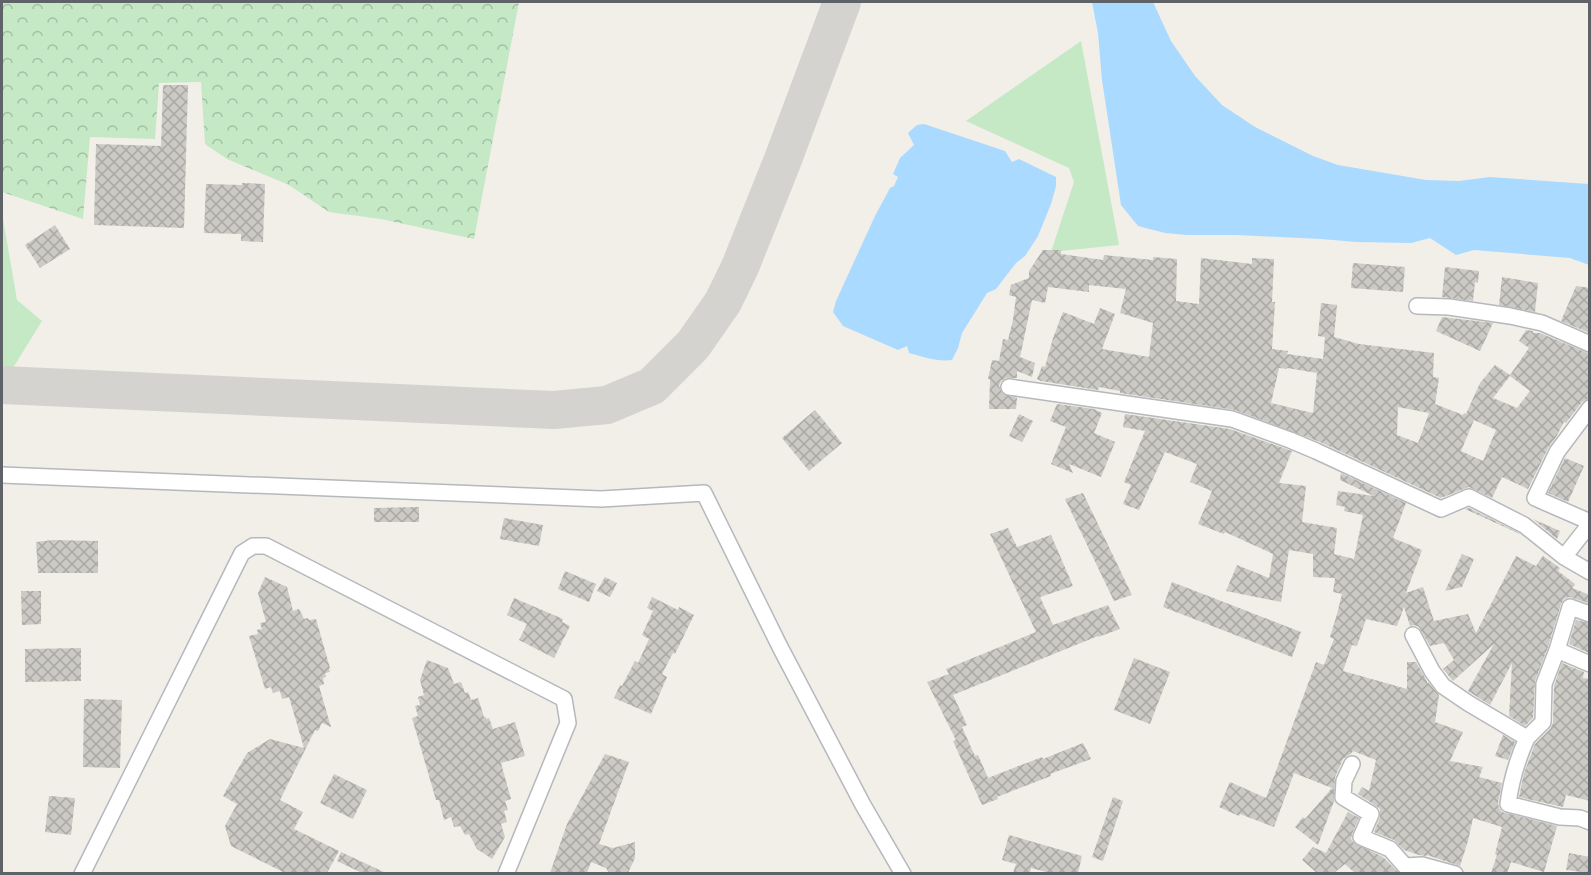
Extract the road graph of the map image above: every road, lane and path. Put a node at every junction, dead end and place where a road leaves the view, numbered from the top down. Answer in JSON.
{"nodes":[{"id":1,"x":1417,"y":306,"type":"dead end"},
{"id":2,"x":1590,"y":344,"type":"edge"},
{"id":3,"x":1009,"y":387,"type":"dead end"},
{"id":4,"x":1590,"y":408,"type":"edge"},
{"id":5,"x":2,"y":475,"type":"edge"},
{"id":6,"x":1590,"y":523,"type":"edge"},
{"id":7,"x":1564,"y":557,"type":"junction"},
{"id":8,"x":1590,"y":572,"type":"edge"},
{"id":9,"x":1590,"y":614,"type":"edge"},
{"id":10,"x":1413,"y":635,"type":"dead end"},
{"id":11,"x":1557,"y":650,"type":"junction"},
{"id":12,"x":1590,"y":664,"type":"edge"},
{"id":13,"x":1527,"y":738,"type":"junction"},
{"id":14,"x":1352,"y":764,"type":"dead end"},
{"id":15,"x":1590,"y":822,"type":"edge"},
{"id":16,"x":1420,"y":869,"type":"edge"},
{"id":17,"x":82,"y":873,"type":"edge"},
{"id":18,"x":506,"y":873,"type":"edge"},
{"id":19,"x":903,"y":873,"type":"edge"},
{"id":20,"x":1455,"y":873,"type":"edge"}],
"edges":[{"from":1,"to":2,"type":"street"},
{"from":3,"to":7,"type":"street"},
{"from":4,"to":6,"type":"street"},
{"from":5,"to":19,"type":"street"},
{"from":6,"to":7,"type":"street"},
{"from":7,"to":8,"type":"street"},
{"from":9,"to":11,"type":"street"},
{"from":10,"to":13,"type":"street"},
{"from":11,"to":12,"type":"street"},
{"from":11,"to":13,"type":"street"},
{"from":13,"to":15,"type":"street"},
{"from":14,"to":16,"type":"street"},
{"from":16,"to":20,"type":"street"},
{"from":17,"to":18,"type":"street"}]}
